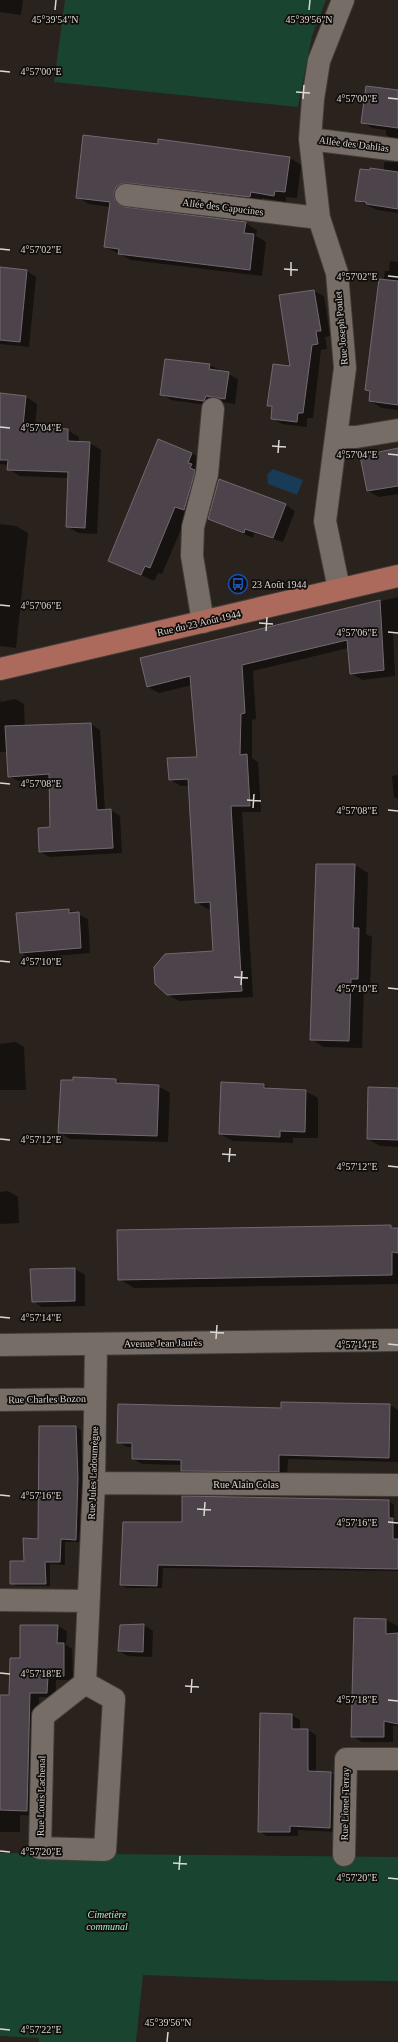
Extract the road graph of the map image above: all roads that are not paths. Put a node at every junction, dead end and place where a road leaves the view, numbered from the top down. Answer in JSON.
{"nodes":[{"id":1,"x":343,"y":0,"type":"edge"},
{"id":2,"x":310,"y":139,"type":"junction"},
{"id":3,"x":398,"y":150,"type":"edge"},
{"id":4,"x":126,"y":195,"type":"dead end"},
{"id":5,"x":319,"y":218,"type":"junction"},
{"id":6,"x":213,"y":410,"type":"dead end"},
{"id":7,"x":398,"y":430,"type":"edge"},
{"id":8,"x":336,"y":437,"type":"junction"},
{"id":9,"x":398,"y":576,"type":"edge"},
{"id":10,"x":339,"y":589,"type":"junction"},
{"id":11,"x":204,"y":622,"type":"junction"},
{"id":12,"x":0,"y":669,"type":"edge"},
{"id":13,"x":398,"y":1340,"type":"edge"},
{"id":14,"x":96,"y":1344,"type":"junction"},
{"id":15,"x":0,"y":1345,"type":"edge"},
{"id":16,"x":95,"y":1398,"type":"junction"},
{"id":17,"x":0,"y":1400,"type":"edge"},
{"id":18,"x":94,"y":1483,"type":"junction"},
{"id":19,"x":398,"y":1485,"type":"edge"},
{"id":20,"x":0,"y":1600,"type":"edge"},
{"id":21,"x":88,"y":1601,"type":"junction"},
{"id":22,"x":85,"y":1683,"type":"junction"},
{"id":23,"x":398,"y":1759,"type":"edge"},
{"id":24,"x":344,"y":1855,"type":"dead end"}],
"edges":[{"from":1,"to":2,"type":"street","name":"Rue Joseph Poulet"},
{"from":2,"to":3,"type":"street","name":"Allée des Dahlias"},
{"from":2,"to":5,"type":"street","name":"Rue Joseph Poulet"},
{"from":4,"to":5,"type":"street","name":"Allée des Capucines"},
{"from":5,"to":8,"type":"street","name":"Rue Joseph Poulet"},
{"from":6,"to":11,"type":"street"},
{"from":7,"to":8,"type":"street"},
{"from":8,"to":10,"type":"street","name":"Rue Joseph Poulet"},
{"from":9,"to":10,"type":"main road","name":"Rue du 23 Août 1944"},
{"from":10,"to":11,"type":"main road","name":"Rue du 23 Août 1944"},
{"from":11,"to":12,"type":"main road","name":"Rue du 23 Août 1944"},
{"from":13,"to":14,"type":"street","name":"Avenue Jean Jaurès"},
{"from":14,"to":15,"type":"street","name":"Avenue Jean Jaurès"},
{"from":14,"to":16,"type":"street","name":"Rue Jules Ladoumègue"},
{"from":16,"to":17,"type":"street","name":"Rue Charles Bozon"},
{"from":16,"to":18,"type":"street","name":"Rue Jules Ladoumègue"},
{"from":18,"to":19,"type":"street","name":"Rue Alain Colas"},
{"from":18,"to":21,"type":"street","name":"Rue Jules Ladoumègue"},
{"from":20,"to":21,"type":"street"},
{"from":21,"to":22,"type":"street"},
{"from":22,"to":22,"type":"street","name":"Rue Louis Lachenal"},
{"from":23,"to":24,"type":"street","name":"Rue Lionel Terray"}]}
